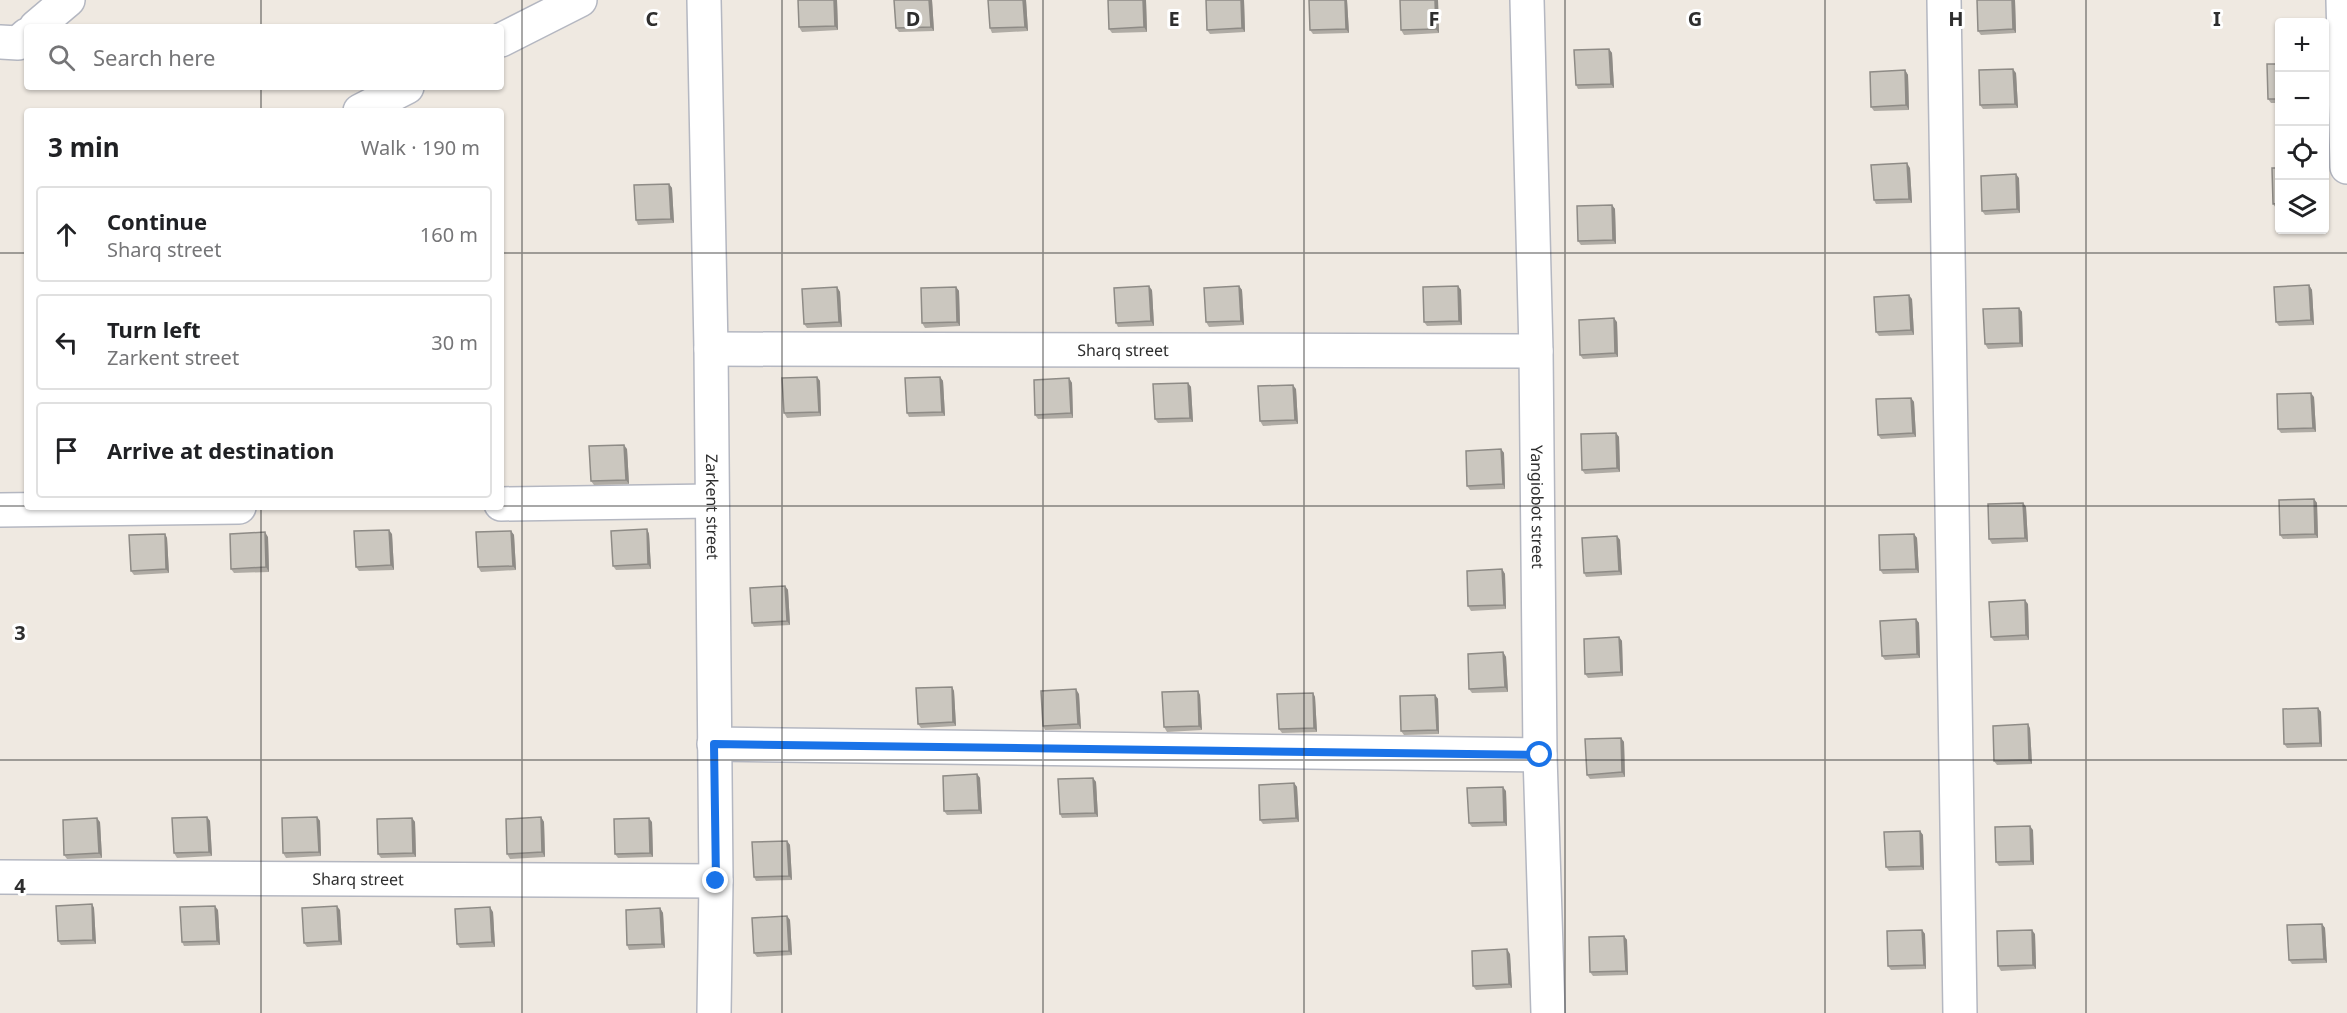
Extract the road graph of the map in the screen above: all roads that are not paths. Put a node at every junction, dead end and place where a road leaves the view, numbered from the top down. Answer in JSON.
{"nodes":[{"id":1,"x":68,"y":0,"type":"edge"},
{"id":2,"x":580,"y":0,"type":"edge"},
{"id":3,"x":704,"y":0,"type":"edge"},
{"id":4,"x":1527,"y":0,"type":"edge"},
{"id":5,"x":1944,"y":0,"type":"edge"},
{"id":6,"x":2343,"y":0,"type":"edge"},
{"id":7,"x":40,"y":24,"type":"edge"},
{"id":8,"x":24,"y":38,"type":"edge"},
{"id":9,"x":504,"y":38,"type":"edge"},
{"id":10,"x":0,"y":42,"type":"edge"},
{"id":11,"x":401,"y":90,"type":"edge"},
{"id":12,"x":366,"y":108,"type":"edge"},
{"id":13,"x":2346,"y":126,"type":"edge"},
{"id":14,"x":2347,"y":167,"type":"edge"},
{"id":15,"x":711,"y":349,"type":"junction"},
{"id":16,"x":1536,"y":351,"type":"junction"},
{"id":17,"x":711,"y":501,"type":"junction"},
{"id":18,"x":504,"y":504,"type":"edge"},
{"id":19,"x":0,"y":510,"type":"edge"},
{"id":20,"x":24,"y":510,"type":"edge"},
{"id":21,"x":714,"y":744,"type":"junction"},
{"id":22,"x":1540,"y":755,"type":"junction"},
{"id":23,"x":0,"y":877,"type":"edge"},
{"id":24,"x":716,"y":881,"type":"junction"},
{"id":25,"x":714,"y":1013,"type":"edge"},
{"id":26,"x":1548,"y":1013,"type":"edge"},
{"id":27,"x":1960,"y":1013,"type":"edge"}],
"edges":[{"from":1,"to":7,"type":"street"},
{"from":2,"to":9,"type":"street"},
{"from":3,"to":15,"type":"street","name":"Zarkent street"},
{"from":4,"to":16,"type":"street","name":"Yangiobot street"},
{"from":5,"to":27,"type":"street"},
{"from":6,"to":13,"type":"street"},
{"from":8,"to":10,"type":"street"},
{"from":11,"to":12,"type":"street"},
{"from":13,"to":14,"type":"street"},
{"from":15,"to":16,"type":"street","name":"Sharq street"},
{"from":15,"to":17,"type":"street","name":"Zarkent street"},
{"from":16,"to":22,"type":"street","name":"Yangiobot street"},
{"from":17,"to":18,"type":"street"},
{"from":17,"to":21,"type":"street","name":"Zarkent street"},
{"from":19,"to":20,"type":"street"},
{"from":21,"to":22,"type":"street"},
{"from":21,"to":24,"type":"street","name":"Zarkent street"},
{"from":22,"to":26,"type":"street","name":"Yangiobot street"},
{"from":23,"to":24,"type":"street","name":"Sharq street"},
{"from":24,"to":25,"type":"street","name":"Zarkent street"}]}
